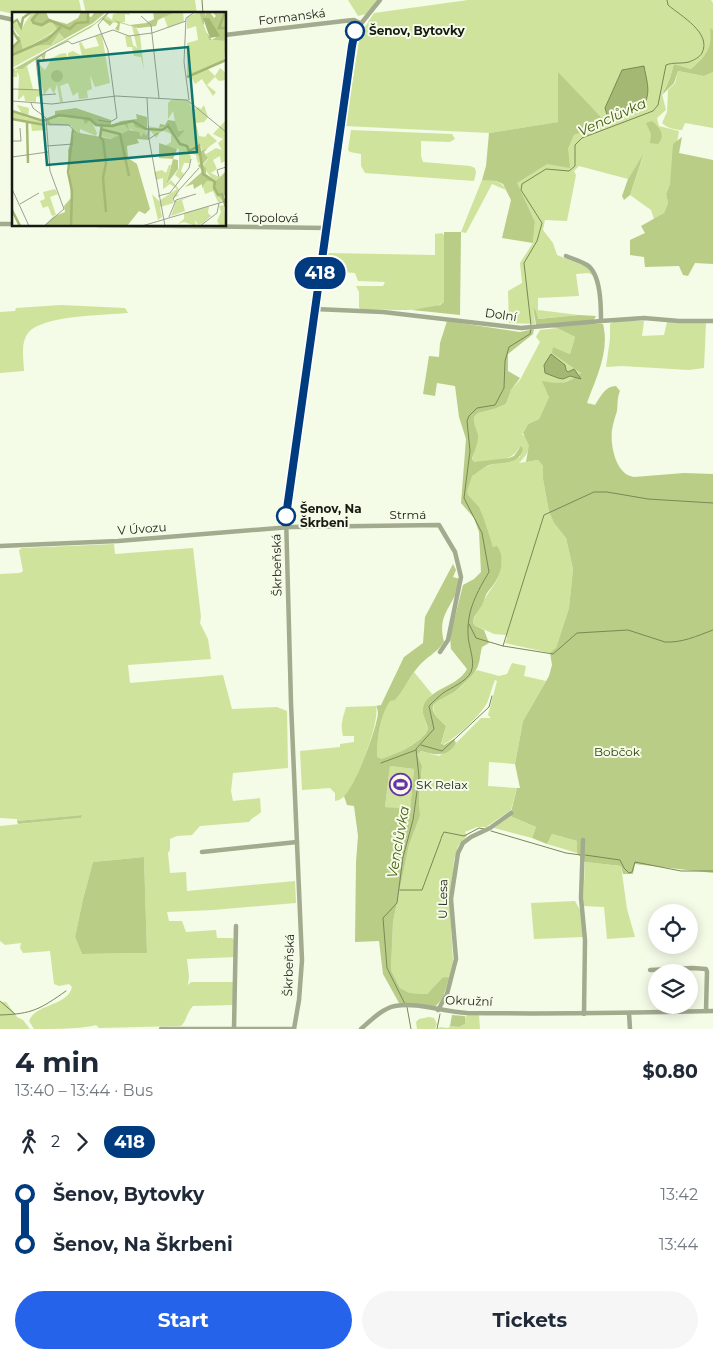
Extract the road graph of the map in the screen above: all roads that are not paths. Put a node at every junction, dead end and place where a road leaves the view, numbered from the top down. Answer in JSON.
{"nodes":[{"id":1,"x":380,"y":0,"type":"edge"},
{"id":2,"x":360,"y":23,"type":"junction"},
{"id":3,"x":226,"y":35,"type":"edge"},
{"id":4,"x":174,"y":226,"type":"edge"},
{"id":5,"x":326,"y":228,"type":"junction"},
{"id":6,"x":566,"y":256,"type":"dead end"},
{"id":7,"x":315,"y":309,"type":"junction"},
{"id":8,"x":601,"y":321,"type":"junction"},
{"id":9,"x":713,"y":321,"type":"edge"},
{"id":10,"x":286,"y":528,"type":"junction"},
{"id":11,"x":0,"y":546,"type":"edge"},
{"id":12,"x":440,"y":652,"type":"dead end"},
{"id":13,"x":511,"y":813,"type":"dead end"},
{"id":14,"x":584,"y":840,"type":"dead end"},
{"id":15,"x":297,"y":842,"type":"junction"},
{"id":16,"x":202,"y":852,"type":"dead end"},
{"id":17,"x":236,"y":926,"type":"dead end"},
{"id":18,"x":698,"y":968,"type":"edge"},
{"id":19,"x":438,"y":1010,"type":"junction"},
{"id":20,"x":706,"y":1011,"type":"junction"},
{"id":21,"x":713,"y":1011,"type":"edge"},
{"id":22,"x":629,"y":1013,"type":"junction"},
{"id":23,"x":584,"y":1014,"type":"junction"},
{"id":24,"x":161,"y":1029,"type":"edge"},
{"id":25,"x":198,"y":1029,"type":"edge"},
{"id":26,"x":234,"y":1029,"type":"edge"},
{"id":27,"x":294,"y":1029,"type":"edge"},
{"id":28,"x":361,"y":1029,"type":"edge"},
{"id":29,"x":630,"y":1029,"type":"edge"}],
"edges":[{"from":1,"to":2,"type":"street"},
{"from":2,"to":3,"type":"street","name":"Formanská"},
{"from":2,"to":5,"type":"street","name":"Škrbeňská"},
{"from":4,"to":5,"type":"street","name":"Topolová"},
{"from":5,"to":7,"type":"street","name":"Škrbeňská"},
{"from":6,"to":8,"type":"street"},
{"from":7,"to":8,"type":"street","name":"Dolní"},
{"from":7,"to":10,"type":"street","name":"Škrbeňská"},
{"from":8,"to":9,"type":"street","name":"Dolní"},
{"from":10,"to":11,"type":"street","name":"V Úvozu"},
{"from":10,"to":12,"type":"street","name":"Strmá"},
{"from":10,"to":15,"type":"street","name":"Škrbeňská"},
{"from":13,"to":19,"type":"street","name":"U Lesa"},
{"from":14,"to":23,"type":"street"},
{"from":15,"to":16,"type":"street"},
{"from":15,"to":27,"type":"street","name":"Škrbeňská"},
{"from":17,"to":26,"type":"street"},
{"from":18,"to":20,"type":"street"},
{"from":19,"to":23,"type":"street","name":"Okružní"},
{"from":19,"to":28,"type":"street","name":"Okružní"},
{"from":20,"to":21,"type":"street","name":"Okružní"},
{"from":20,"to":22,"type":"street","name":"Okružní"},
{"from":22,"to":23,"type":"street","name":"Okružní"},
{"from":22,"to":29,"type":"street"},
{"from":24,"to":25,"type":"street"},
{"from":25,"to":26,"type":"street"},
{"from":26,"to":27,"type":"street"}]}
